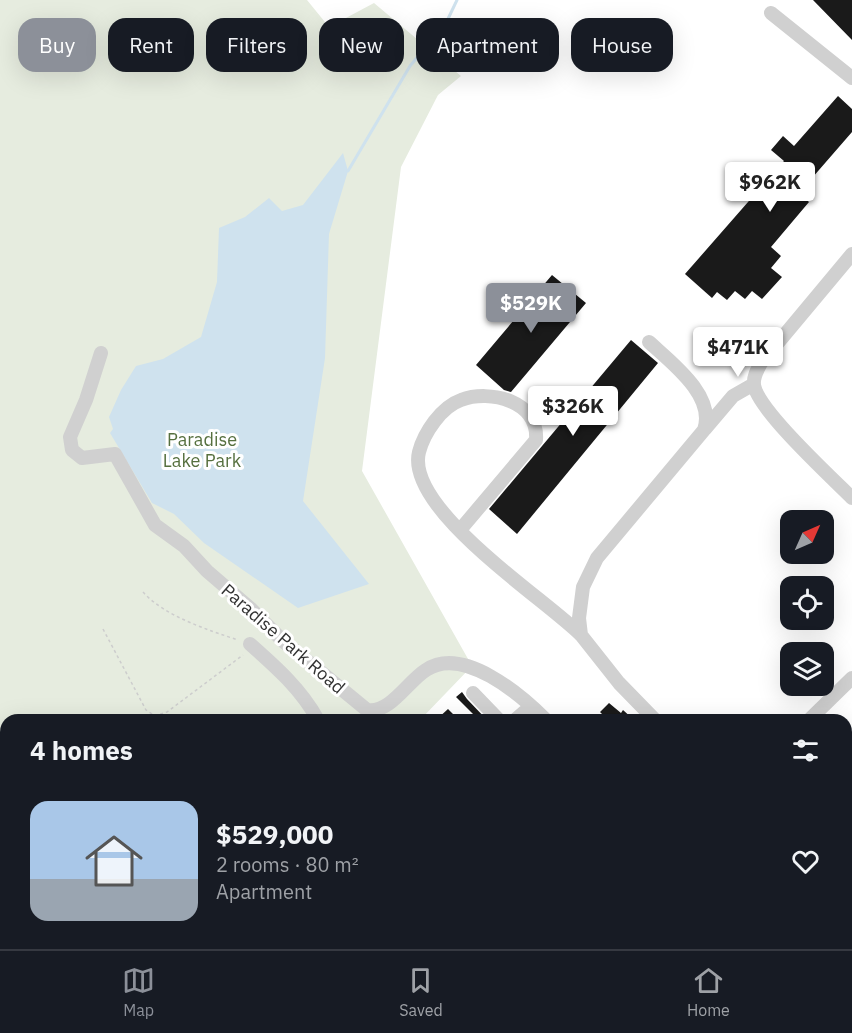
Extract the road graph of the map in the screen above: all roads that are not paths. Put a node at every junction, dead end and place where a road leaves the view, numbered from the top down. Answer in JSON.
{"nodes":[{"id":1,"x":771,"y":13,"type":"dead end"},
{"id":2,"x":852,"y":78,"type":"edge"},
{"id":3,"x":852,"y":254,"type":"edge"},
{"id":4,"x":649,"y":342,"type":"dead end"},
{"id":5,"x":101,"y":353,"type":"dead end"},
{"id":6,"x":754,"y":384,"type":"junction"},
{"id":7,"x":704,"y":430,"type":"junction"},
{"id":8,"x":852,"y":498,"type":"edge"},
{"id":9,"x":460,"y":530,"type":"junction"},
{"id":10,"x":581,"y":635,"type":"junction"},
{"id":11,"x":252,"y":645,"type":"road end"},
{"id":12,"x":852,"y":678,"type":"edge"},
{"id":13,"x":473,"y":693,"type":"dead end"},
{"id":14,"x":530,"y":707,"type":"junction"},
{"id":15,"x":314,"y":714,"type":"edge"},
{"id":16,"x":370,"y":714,"type":"edge"},
{"id":17,"x":375,"y":714,"type":"edge"},
{"id":18,"x":493,"y":714,"type":"edge"},
{"id":19,"x":522,"y":714,"type":"edge"},
{"id":20,"x":539,"y":714,"type":"edge"},
{"id":21,"x":649,"y":714,"type":"edge"},
{"id":22,"x":815,"y":714,"type":"edge"}],
"edges":[{"from":1,"to":2,"type":"street"},
{"from":3,"to":6,"type":"street"},
{"from":4,"to":7,"type":"street"},
{"from":5,"to":16,"type":"street","name":"Paradise Park Road"},
{"from":6,"to":7,"type":"street"},
{"from":6,"to":8,"type":"street"},
{"from":7,"to":10,"type":"street"},
{"from":9,"to":9,"type":"street"},
{"from":9,"to":10,"type":"street"},
{"from":10,"to":21,"type":"street"},
{"from":11,"to":15,"type":"street"},
{"from":12,"to":22,"type":"street"},
{"from":13,"to":18,"type":"street"},
{"from":14,"to":17,"type":"street","name":"Paradise Park Road"},
{"from":14,"to":19,"type":"street"},
{"from":14,"to":20,"type":"street","name":"Paradise Park Road"}]}
